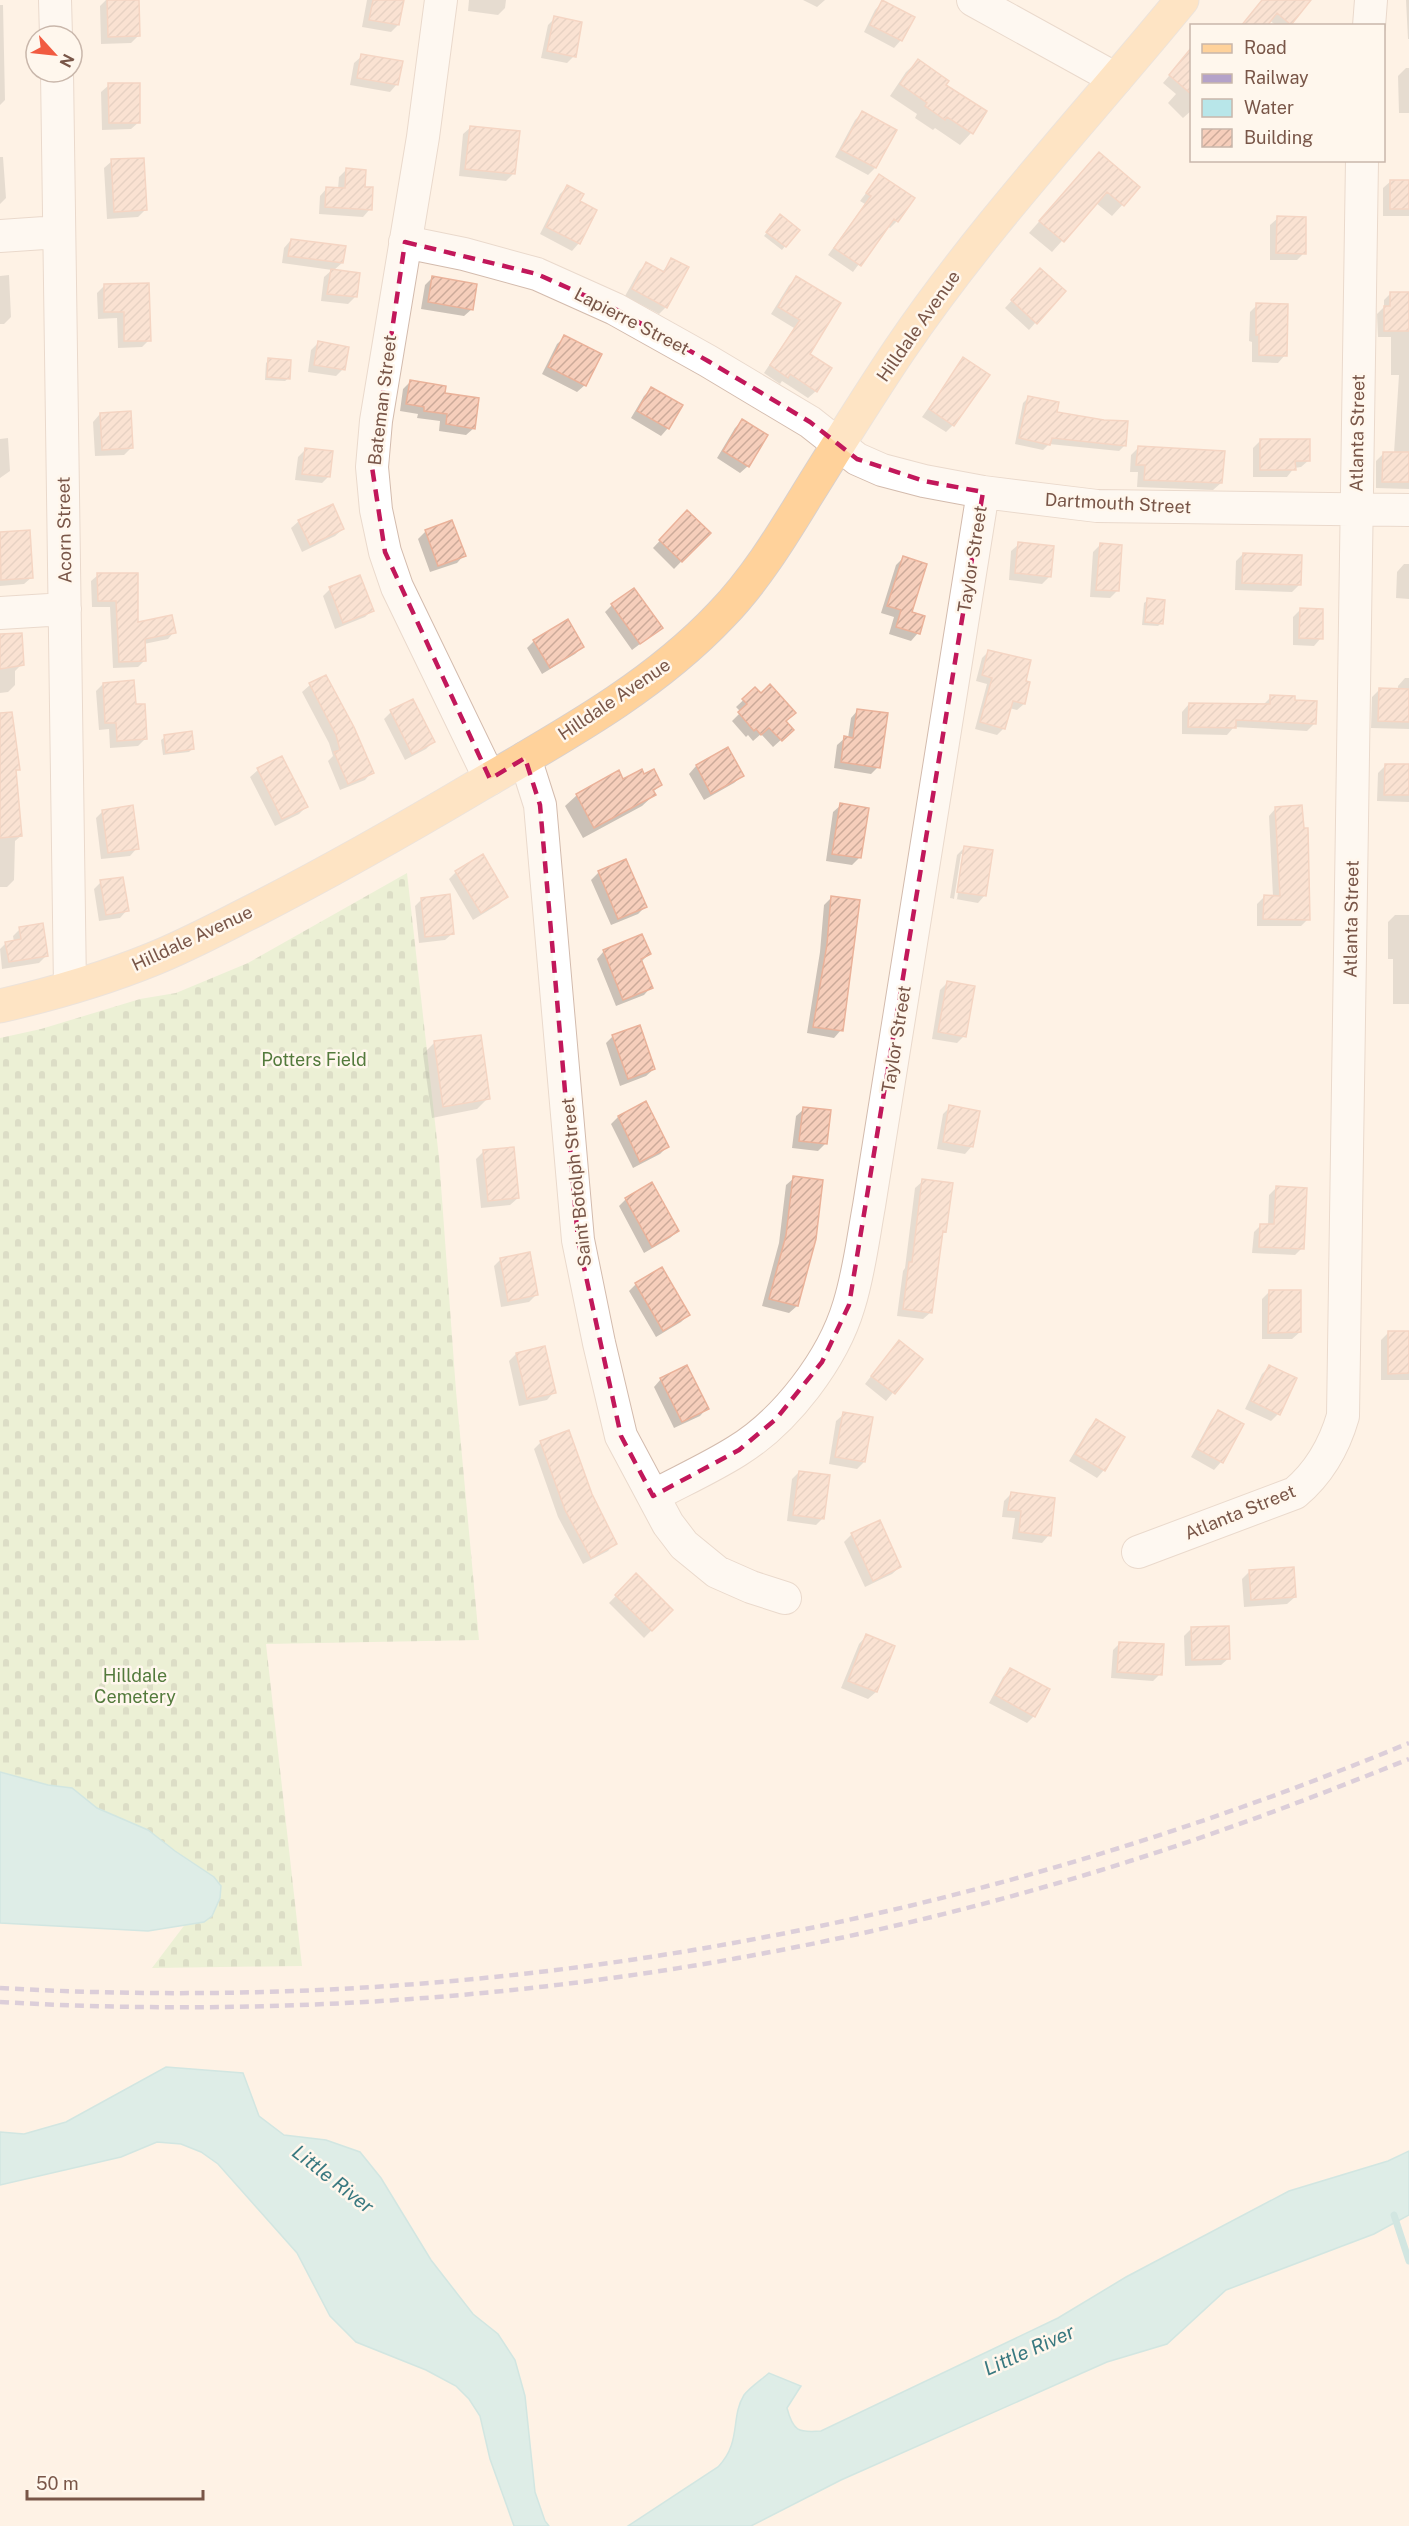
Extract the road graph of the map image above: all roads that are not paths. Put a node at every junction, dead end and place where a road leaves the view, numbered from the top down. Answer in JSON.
{"nodes":[{"id":1,"x":56,"y":0,"type":"edge"},
{"id":2,"x":441,"y":0,"type":"edge"},
{"id":3,"x":973,"y":0,"type":"edge"},
{"id":4,"x":1182,"y":0,"type":"edge"},
{"id":5,"x":1371,"y":0,"type":"edge"},
{"id":6,"x":56,"y":24,"type":"edge"},
{"id":7,"x":1369,"y":24,"type":"edge"},
{"id":8,"x":1116,"y":79,"type":"junction"},
{"id":9,"x":57,"y":84,"type":"edge"},
{"id":10,"x":1362,"y":162,"type":"edge"},
{"id":11,"x":59,"y":232,"type":"junction"},
{"id":12,"x":0,"y":236,"type":"edge"},
{"id":13,"x":405,"y":242,"type":"junction"},
{"id":14,"x":838,"y":444,"type":"junction"},
{"id":15,"x":983,"y":492,"type":"junction"},
{"id":16,"x":1356,"y":510,"type":"junction"},
{"id":17,"x":1409,"y":510,"type":"edge"},
{"id":18,"x":65,"y":609,"type":"junction"},
{"id":19,"x":0,"y":613,"type":"edge"},
{"id":20,"x":525,"y":758,"type":"junction"},
{"id":21,"x":490,"y":779,"type":"junction"},
{"id":22,"x":70,"y":987,"type":"junction"},
{"id":23,"x":0,"y":1006,"type":"edge"},
{"id":24,"x":652,"y":1496,"type":"junction"},
{"id":25,"x":1138,"y":1552,"type":"dead end"},
{"id":26,"x":786,"y":1598,"type":"dead end"}],
"edges":[{"from":1,"to":6,"type":"street"},
{"from":2,"to":13,"type":"street","name":"Bateman Street"},
{"from":3,"to":8,"type":"street"},
{"from":4,"to":8,"type":"main road","name":"Hilldale Avenue"},
{"from":5,"to":7,"type":"street"},
{"from":8,"to":14,"type":"main road","name":"Hilldale Avenue"},
{"from":9,"to":11,"type":"street","name":"Acorn Street"},
{"from":10,"to":16,"type":"street","name":"Atlanta Street"},
{"from":11,"to":12,"type":"street"},
{"from":11,"to":18,"type":"street","name":"Acorn Street"},
{"from":13,"to":14,"type":"street","name":"Lapierre Street"},
{"from":13,"to":21,"type":"street","name":"Bateman Street"},
{"from":14,"to":15,"type":"street","name":"Dartmouth Street"},
{"from":14,"to":20,"type":"main road","name":"Hilldale Avenue"},
{"from":15,"to":16,"type":"street","name":"Dartmouth Street"},
{"from":15,"to":24,"type":"street","name":"Taylor Street"},
{"from":16,"to":17,"type":"street","name":"Dartmouth Street"},
{"from":16,"to":25,"type":"street","name":"Atlanta Street"},
{"from":18,"to":19,"type":"street"},
{"from":18,"to":22,"type":"street","name":"Acorn Street"},
{"from":20,"to":21,"type":"main road","name":"Hilldale Avenue"},
{"from":20,"to":24,"type":"street","name":"Saint Botolph Street"},
{"from":21,"to":22,"type":"main road","name":"Hilldale Avenue"},
{"from":22,"to":23,"type":"main road","name":"Hilldale Avenue"},
{"from":24,"to":26,"type":"street","name":"Saint Botolph Street"}]}
